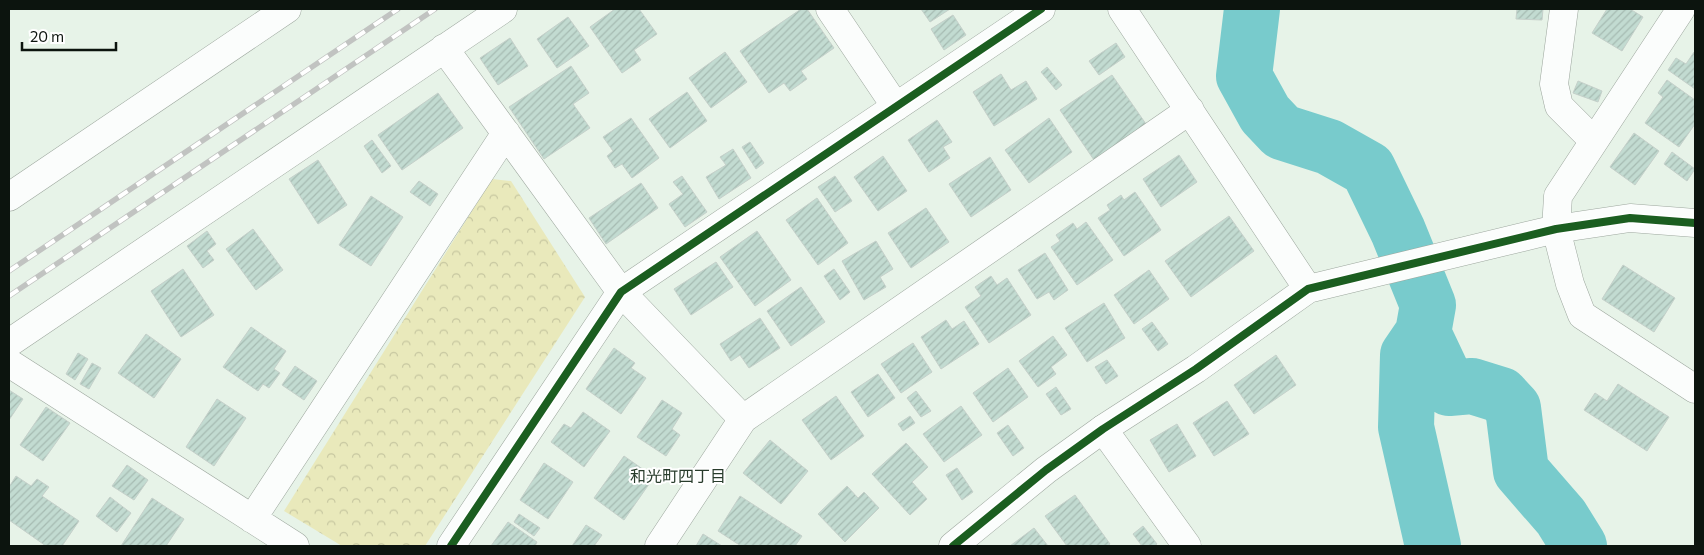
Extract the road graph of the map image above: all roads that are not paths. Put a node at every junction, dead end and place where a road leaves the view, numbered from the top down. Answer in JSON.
{"nodes":[{"id":1,"x":286,"y":9,"type":"edge"},
{"id":2,"x":503,"y":9,"type":"edge"},
{"id":3,"x":830,"y":9,"type":"edge"},
{"id":4,"x":1041,"y":9,"type":"edge"},
{"id":5,"x":1122,"y":9,"type":"edge"},
{"id":6,"x":1564,"y":9,"type":"edge"},
{"id":7,"x":1681,"y":9,"type":"edge"},
{"id":8,"x":444,"y":48,"type":"junction"},
{"id":9,"x":896,"y":107,"type":"junction"},
{"id":10,"x":1190,"y":110,"type":"junction"},
{"id":11,"x":506,"y":133,"type":"junction"},
{"id":12,"x":1594,"y":141,"type":"junction"},
{"id":13,"x":9,"y":197,"type":"edge"},
{"id":14,"x":1695,"y":224,"type":"edge"},
{"id":15,"x":1556,"y":228,"type":"junction"},
{"id":16,"x":1308,"y":289,"type":"junction"},
{"id":17,"x":621,"y":292,"type":"junction"},
{"id":18,"x":9,"y":343,"type":"edge"},
{"id":19,"x":9,"y":362,"type":"edge"},
{"id":20,"x":1695,"y":389,"type":"edge"},
{"id":21,"x":743,"y":419,"type":"junction"},
{"id":22,"x":1104,"y":429,"type":"junction"},
{"id":23,"x":252,"y":519,"type":"junction"},
{"id":24,"x":1185,"y":545,"type":"edge"},
{"id":25,"x":295,"y":546,"type":"edge"},
{"id":26,"x":451,"y":546,"type":"edge"},
{"id":27,"x":659,"y":546,"type":"edge"},
{"id":28,"x":953,"y":546,"type":"edge"}],
"edges":[{"from":1,"to":13,"type":"street"},
{"from":2,"to":8,"type":"street"},
{"from":3,"to":9,"type":"street"},
{"from":4,"to":9,"type":"street"},
{"from":5,"to":10,"type":"street"},
{"from":6,"to":12,"type":"street"},
{"from":7,"to":12,"type":"street"},
{"from":8,"to":11,"type":"street"},
{"from":8,"to":18,"type":"street"},
{"from":9,"to":17,"type":"street"},
{"from":10,"to":16,"type":"street"},
{"from":10,"to":21,"type":"street"},
{"from":11,"to":17,"type":"street"},
{"from":11,"to":23,"type":"street"},
{"from":12,"to":15,"type":"street"},
{"from":14,"to":15,"type":"street"},
{"from":15,"to":16,"type":"street"},
{"from":15,"to":20,"type":"street"},
{"from":16,"to":22,"type":"street"},
{"from":17,"to":21,"type":"street"},
{"from":17,"to":26,"type":"street"},
{"from":19,"to":23,"type":"street"},
{"from":21,"to":27,"type":"street"},
{"from":22,"to":24,"type":"street"},
{"from":22,"to":28,"type":"street"},
{"from":23,"to":25,"type":"street"}]}
